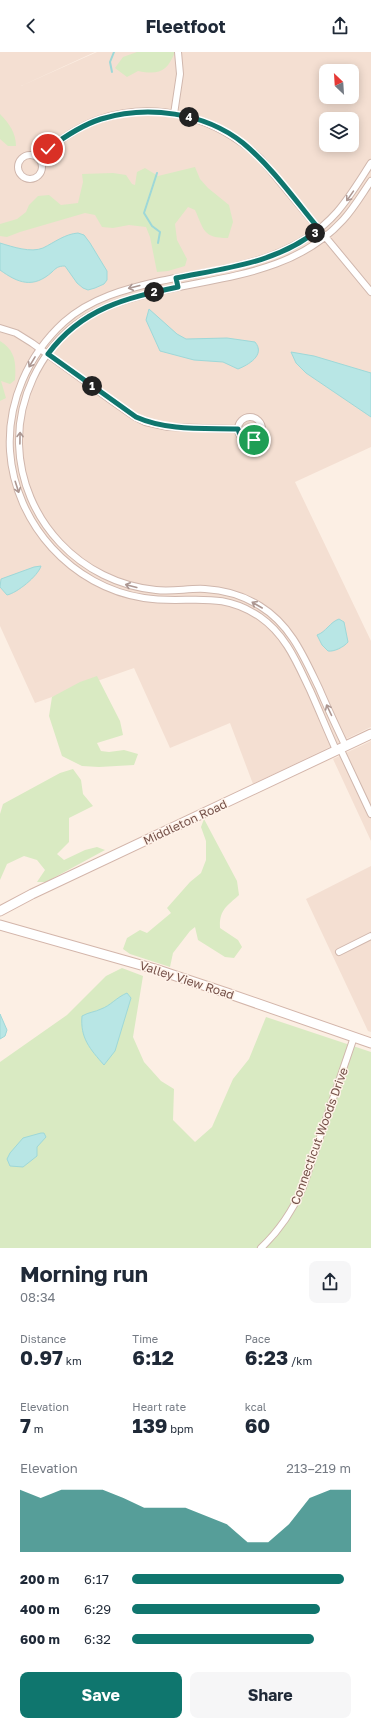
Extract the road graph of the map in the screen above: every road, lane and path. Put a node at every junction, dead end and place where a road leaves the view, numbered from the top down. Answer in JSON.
{"nodes":[{"id":1,"x":178,"y":52,"type":"edge"},
{"id":2,"x":174,"y":114,"type":"junction"},
{"id":3,"x":38,"y":157,"type":"junction"},
{"id":4,"x":371,"y":163,"type":"edge"},
{"id":5,"x":371,"y":180,"type":"edge"},
{"id":6,"x":322,"y":233,"type":"junction"},
{"id":7,"x":176,"y":278,"type":"junction"},
{"id":8,"x":178,"y":287,"type":"junction"},
{"id":9,"x":371,"y":292,"type":"edge"},
{"id":10,"x":0,"y":328,"type":"edge"},
{"id":11,"x":44,"y":351,"type":"junction"},
{"id":12,"x":238,"y":429,"type":"dead end"},
{"id":13,"x":37,"y":512,"type":"junction"},
{"id":14,"x":30,"y":517,"type":"junction"},
{"id":15,"x":186,"y":590,"type":"junction"},
{"id":16,"x":188,"y":599,"type":"junction"},
{"id":17,"x":371,"y":734,"type":"edge"},
{"id":18,"x":341,"y":748,"type":"junction"},
{"id":19,"x":371,"y":814,"type":"edge"},
{"id":20,"x":0,"y":911,"type":"edge"},
{"id":21,"x":0,"y":925,"type":"edge"},
{"id":22,"x":371,"y":936,"type":"edge"},
{"id":23,"x":339,"y":952,"type":"dead end"},
{"id":24,"x":354,"y":1037,"type":"junction"},
{"id":25,"x":371,"y":1043,"type":"edge"},
{"id":26,"x":262,"y":1248,"type":"edge"}],
"edges":[{"from":1,"to":2,"type":"street"},
{"from":2,"to":3,"type":"street"},
{"from":2,"to":6,"type":"street"},
{"from":3,"to":3,"type":"street"},
{"from":4,"to":6,"type":"street","one_way":true},
{"from":5,"to":6,"type":"street"},
{"from":6,"to":7,"type":"street"},
{"from":6,"to":8,"type":"street"},
{"from":6,"to":9,"type":"street"},
{"from":7,"to":8,"type":"street"},
{"from":7,"to":11,"type":"street","one_way":true},
{"from":8,"to":11,"type":"street"},
{"from":10,"to":11,"type":"street"},
{"from":11,"to":12,"type":"street"},
{"from":13,"to":11,"type":"street","one_way":true},
{"from":11,"to":14,"type":"street","one_way":true},
{"from":13,"to":14,"type":"street"},
{"from":15,"to":13,"type":"street","one_way":true},
{"from":14,"to":16,"type":"street"},
{"from":15,"to":16,"type":"street"},
{"from":18,"to":15,"type":"street","one_way":true},
{"from":16,"to":18,"type":"street"},
{"from":17,"to":18,"type":"street","name":"Middleton Road"},
{"from":18,"to":19,"type":"street"},
{"from":18,"to":20,"type":"street","name":"Middleton Road"},
{"from":21,"to":24,"type":"street","name":"Valley View Road"},
{"from":22,"to":23,"type":"street"},
{"from":24,"to":25,"type":"street","name":"Valley View Road"},
{"from":24,"to":26,"type":"street","name":"Connecticut Woods Drive"}]}
